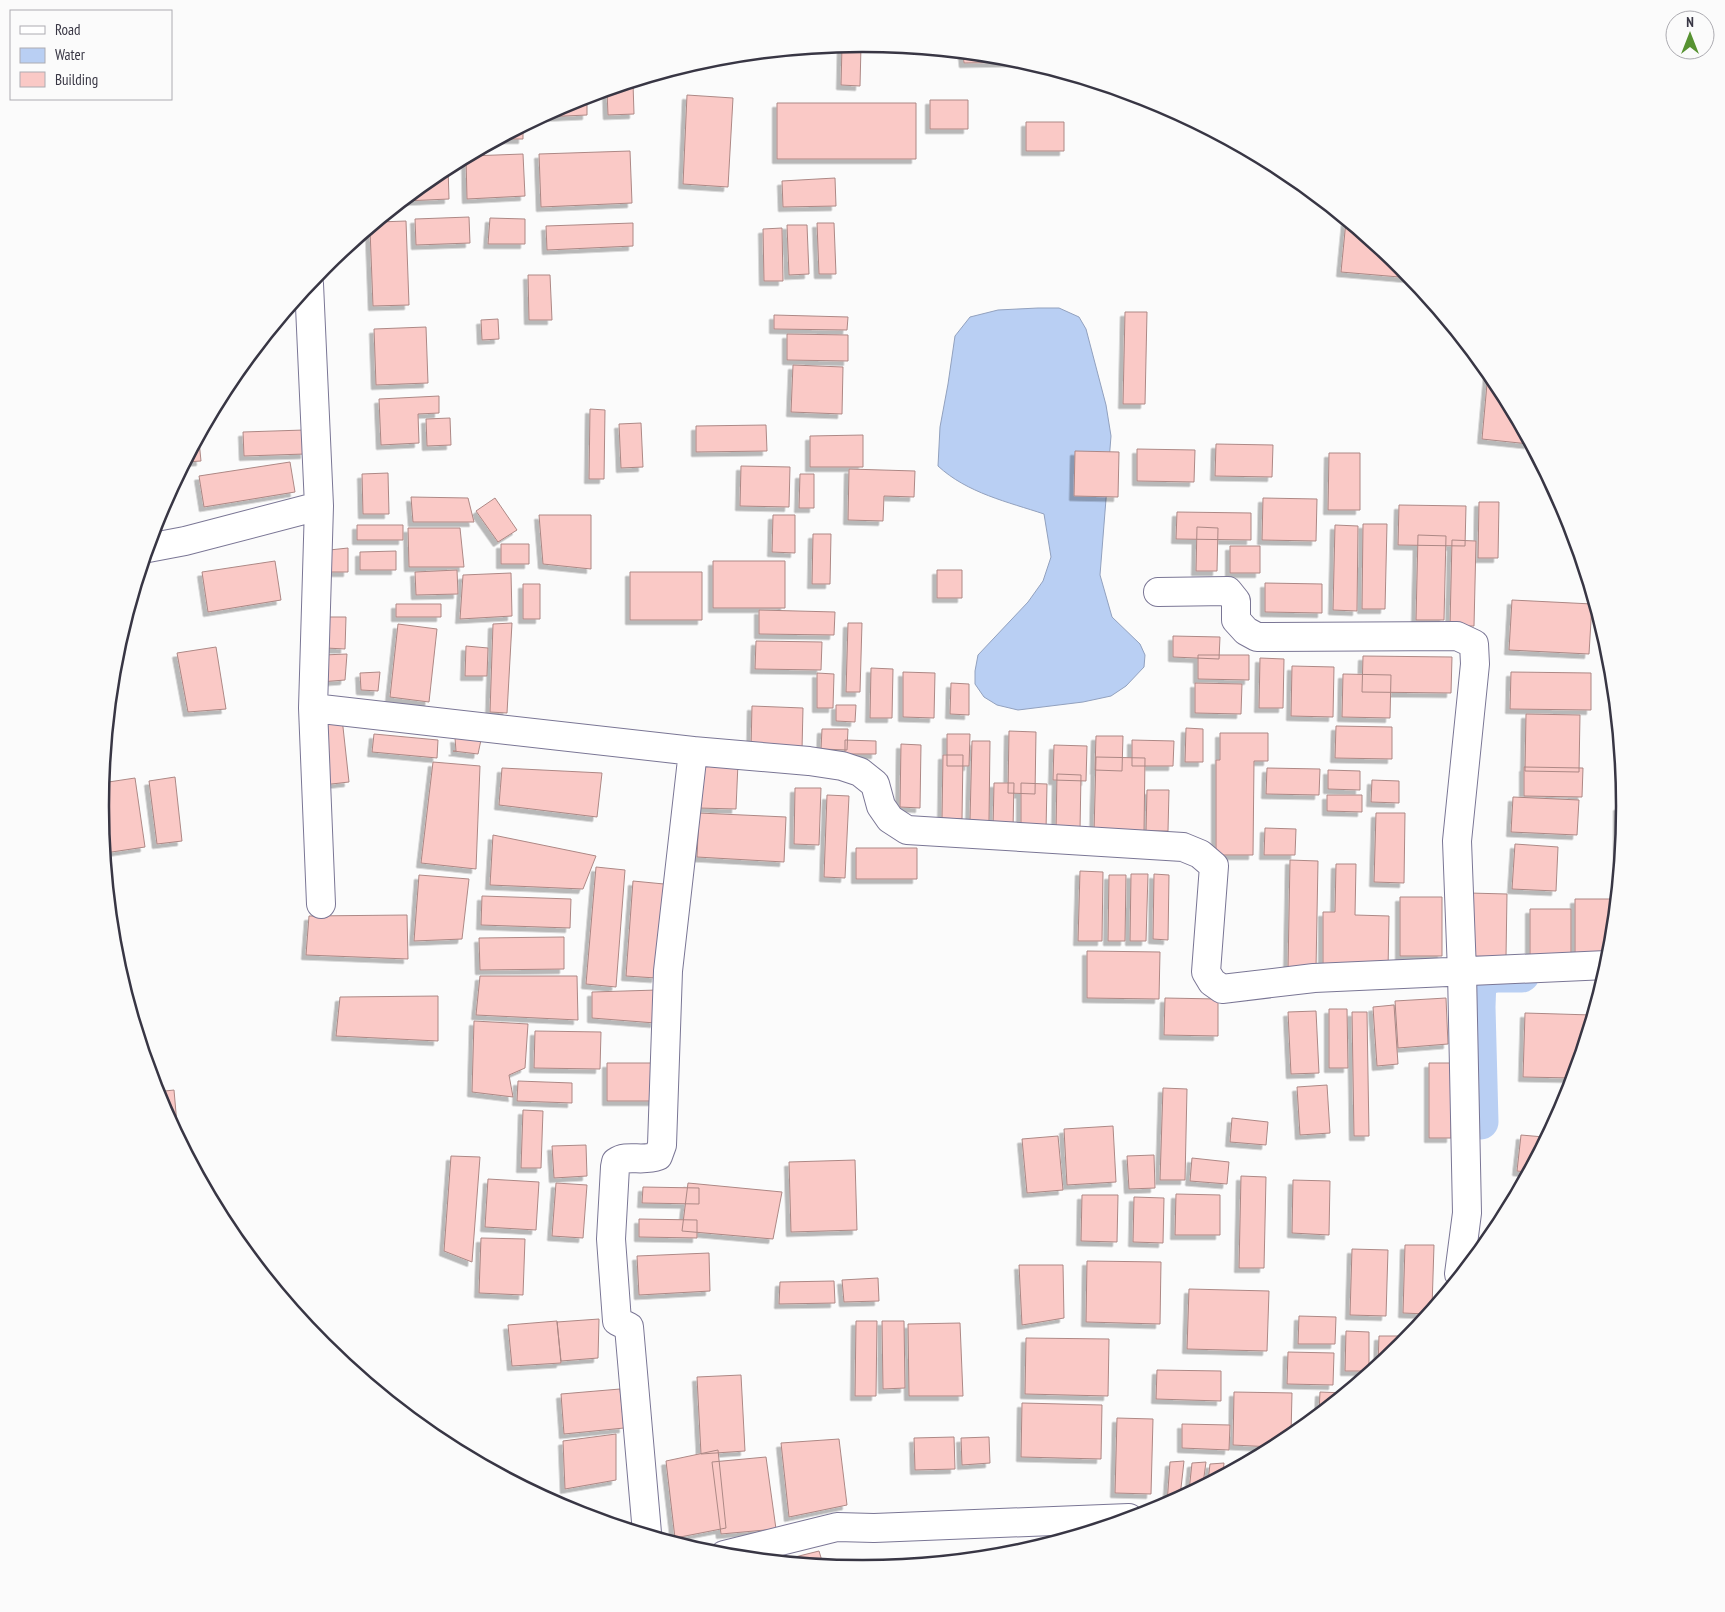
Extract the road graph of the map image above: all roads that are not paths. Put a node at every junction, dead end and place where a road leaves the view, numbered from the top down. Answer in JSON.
{"nodes":[{"id":1,"x":309,"y":295,"type":"edge"},
{"id":2,"x":319,"y":506,"type":"junction"},
{"id":3,"x":155,"y":547,"type":"edge"},
{"id":4,"x":1158,"y":592,"type":"dead end"},
{"id":5,"x":313,"y":708,"type":"junction"},
{"id":6,"x":693,"y":751,"type":"junction"},
{"id":7,"x":321,"y":904,"type":"dead end"},
{"id":8,"x":1599,"y":965,"type":"edge"},
{"id":9,"x":1462,"y":972,"type":"junction"},
{"id":10,"x":1460,"y":1265,"type":"edge"},
{"id":11,"x":1108,"y":1519,"type":"edge"},
{"id":12,"x":647,"y":1528,"type":"edge"},
{"id":13,"x":745,"y":1550,"type":"edge"}],
"edges":[{"from":1,"to":2,"type":"street"},
{"from":2,"to":3,"type":"street"},
{"from":2,"to":5,"type":"street"},
{"from":4,"to":9,"type":"street"},
{"from":5,"to":6,"type":"street"},
{"from":5,"to":7,"type":"street"},
{"from":6,"to":9,"type":"street"},
{"from":6,"to":12,"type":"street"},
{"from":8,"to":9,"type":"street"},
{"from":9,"to":10,"type":"street"},
{"from":11,"to":13,"type":"street"}]}
